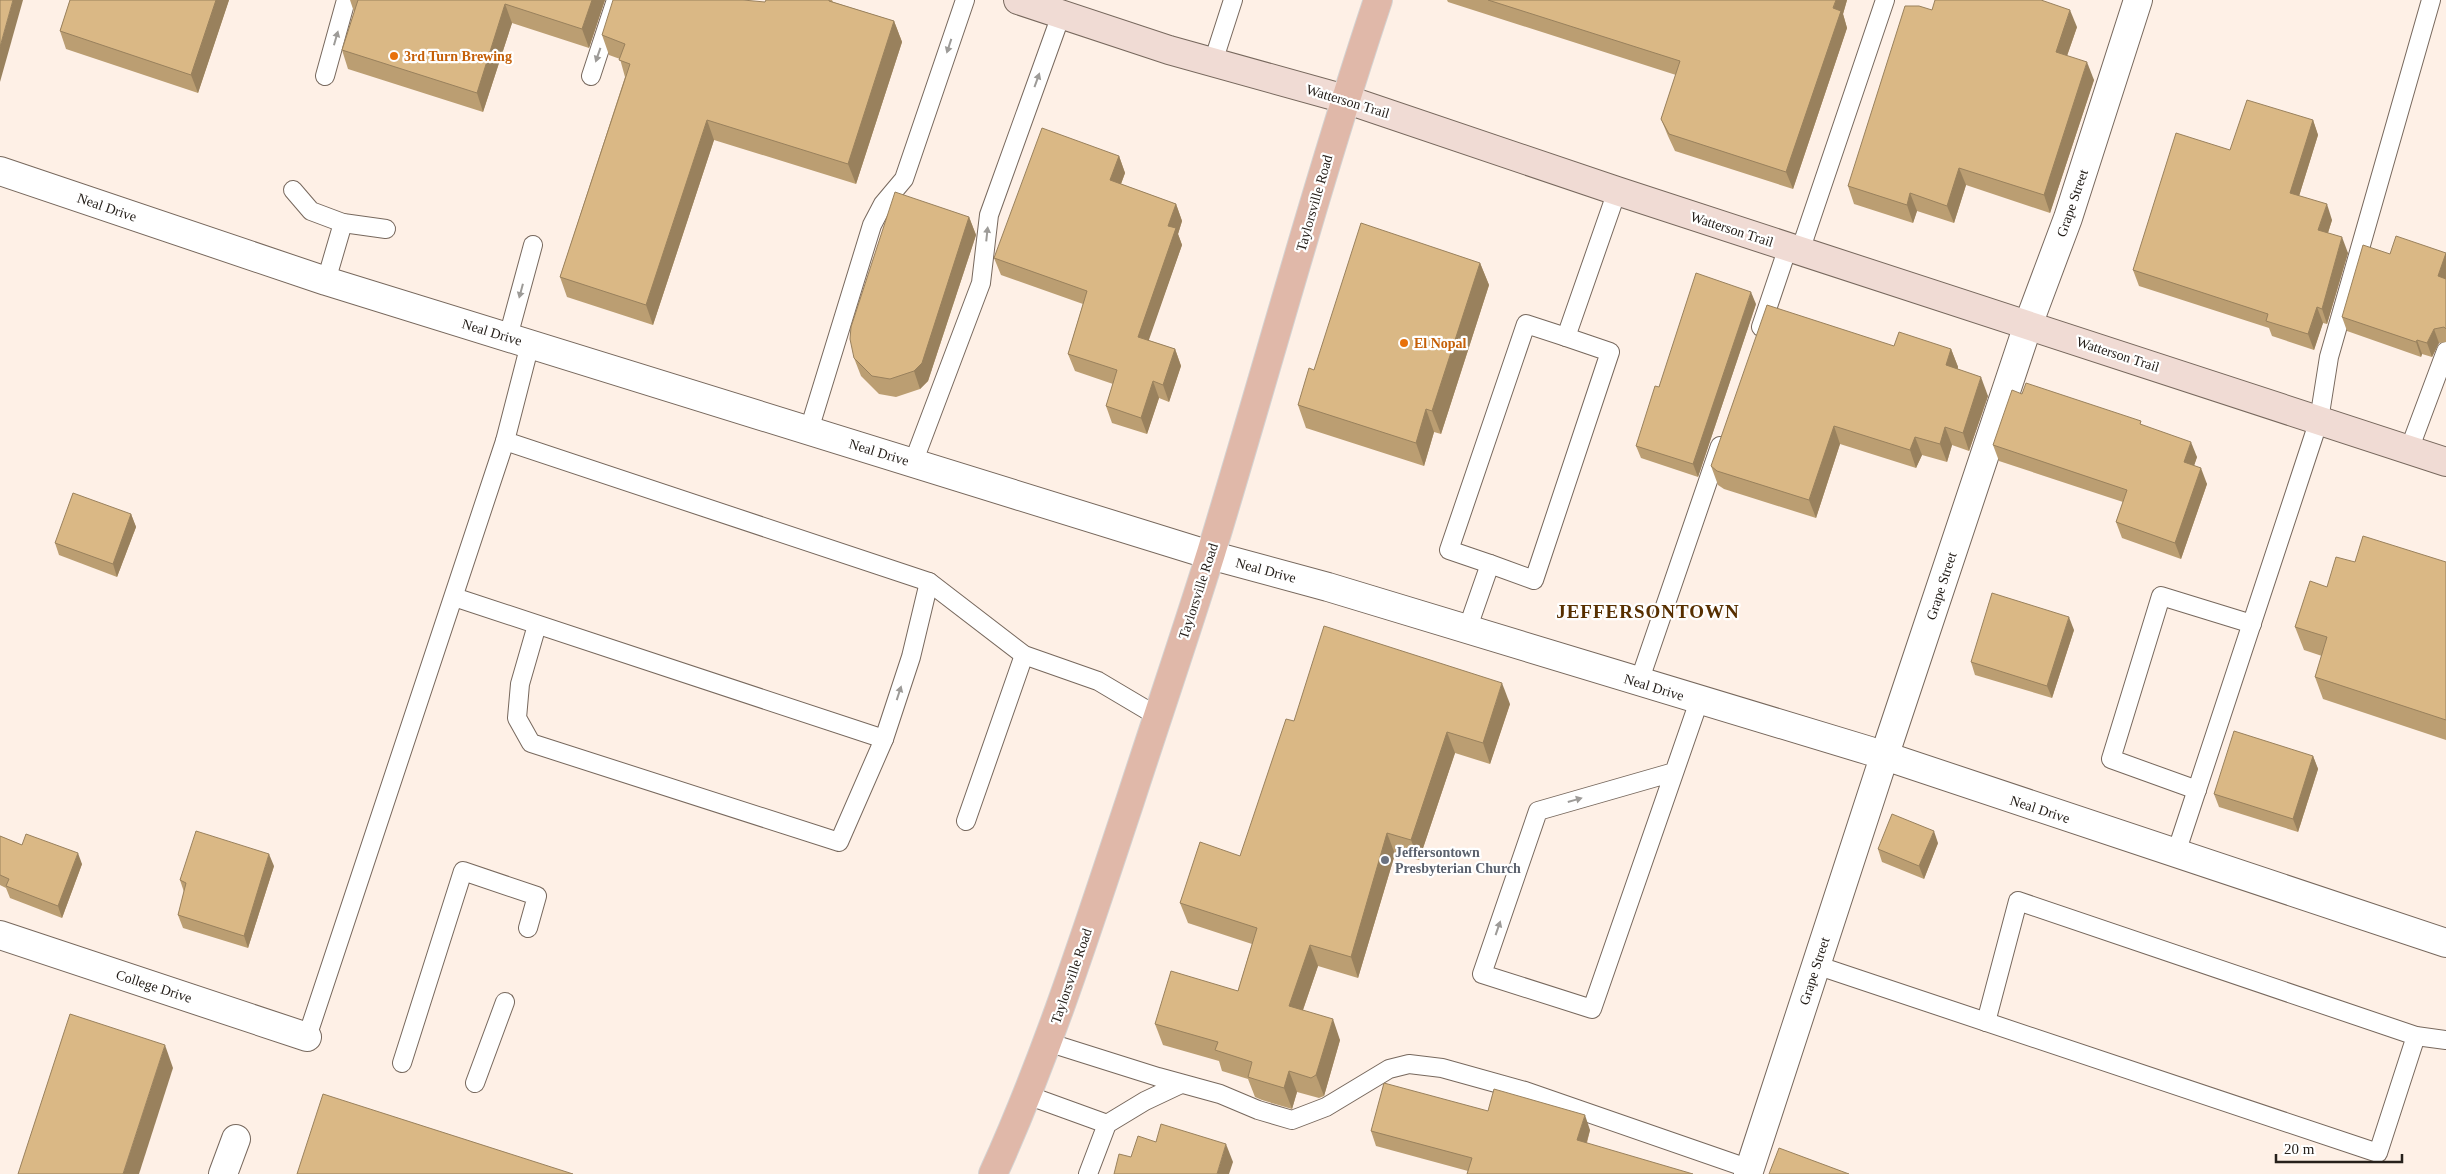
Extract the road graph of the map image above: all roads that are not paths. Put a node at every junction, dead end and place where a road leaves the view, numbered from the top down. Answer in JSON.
{"nodes":[{"id":1,"x":346,"y":0,"type":"edge"},
{"id":2,"x":616,"y":0,"type":"edge"},
{"id":3,"x":964,"y":0,"type":"edge"},
{"id":4,"x":1018,"y":0,"type":"edge"},
{"id":5,"x":1233,"y":0,"type":"edge"},
{"id":6,"x":1378,"y":0,"type":"edge"},
{"id":7,"x":1885,"y":0,"type":"edge"},
{"id":8,"x":2138,"y":0,"type":"edge"},
{"id":9,"x":2431,"y":0,"type":"edge"},
{"id":10,"x":1061,"y":15,"type":"junction"},
{"id":11,"x":1213,"y":62,"type":"junction"},
{"id":12,"x":325,"y":76,"type":"dead end"},
{"id":13,"x":590,"y":76,"type":"dead end"},
{"id":14,"x":1345,"y":99,"type":"junction"},
{"id":15,"x":0,"y":171,"type":"edge"},
{"id":16,"x":293,"y":190,"type":"dead end"},
{"id":17,"x":1616,"y":191,"type":"junction"},
{"id":18,"x":342,"y":223,"type":"junction"},
{"id":19,"x":386,"y":229,"type":"dead end"},
{"id":20,"x":533,"y":245,"type":"dead end"},
{"id":21,"x":1794,"y":249,"type":"junction"},
{"id":22,"x":326,"y":281,"type":"junction"},
{"id":23,"x":2028,"y":325,"type":"junction"},
{"id":24,"x":1566,"y":337,"type":"junction"},
{"id":25,"x":1756,"y":340,"type":"edge"},
{"id":26,"x":520,"y":341,"type":"junction"},
{"id":27,"x":2446,"y":351,"type":"edge"},
{"id":28,"x":2319,"y":420,"type":"junction"},
{"id":29,"x":809,"y":430,"type":"junction"},
{"id":30,"x":1725,"y":432,"type":"edge"},
{"id":31,"x":505,"y":441,"type":"junction"},
{"id":32,"x":2409,"y":450,"type":"junction"},
{"id":33,"x":2446,"y":462,"type":"edge"},
{"id":34,"x":913,"y":463,"type":"junction"},
{"id":35,"x":1210,"y":555,"type":"junction"},
{"id":36,"x":1490,"y":564,"type":"junction"},
{"id":37,"x":929,"y":582,"type":"junction"},
{"id":38,"x":454,"y":597,"type":"junction"},
{"id":39,"x":2252,"y":624,"type":"junction"},
{"id":40,"x":537,"y":625,"type":"junction"},
{"id":41,"x":1467,"y":630,"type":"junction"},
{"id":42,"x":1024,"y":655,"type":"junction"},
{"id":43,"x":1639,"y":682,"type":"junction"},
{"id":44,"x":1699,"y":701,"type":"junction"},
{"id":45,"x":1158,"y":716,"type":"junction"},
{"id":46,"x":884,"y":739,"type":"junction"},
{"id":47,"x":1884,"y":758,"type":"junction"},
{"id":48,"x":1674,"y":772,"type":"junction"},
{"id":49,"x":2197,"y":790,"type":"junction"},
{"id":50,"x":966,"y":821,"type":"dead end"},
{"id":51,"x":2176,"y":853,"type":"junction"},
{"id":52,"x":528,"y":928,"type":"dead end"},
{"id":53,"x":0,"y":935,"type":"edge"},
{"id":54,"x":2446,"y":943,"type":"edge"},
{"id":55,"x":1816,"y":965,"type":"junction"},
{"id":56,"x":505,"y":1002,"type":"dead end"},
{"id":57,"x":1986,"y":1022,"type":"junction"},
{"id":58,"x":2416,"y":1036,"type":"junction"},
{"id":59,"x":307,"y":1037,"type":"joint"},
{"id":60,"x":2446,"y":1040,"type":"edge"},
{"id":61,"x":1047,"y":1042,"type":"junction"},
{"id":62,"x":402,"y":1063,"type":"dead end"},
{"id":63,"x":475,"y":1083,"type":"dead end"},
{"id":64,"x":1181,"y":1084,"type":"junction"},
{"id":65,"x":1027,"y":1095,"type":"junction"},
{"id":66,"x":1107,"y":1124,"type":"junction"},
{"id":67,"x":236,"y":1139,"type":"dead end"},
{"id":68,"x":1749,"y":1171,"type":"edge"},
{"id":69,"x":223,"y":1174,"type":"edge"},
{"id":70,"x":993,"y":1174,"type":"edge"},
{"id":71,"x":1088,"y":1174,"type":"edge"}],
"edges":[{"from":12,"to":1,"type":"lane","one_way":true},
{"from":2,"to":13,"type":"lane","one_way":true},
{"from":3,"to":29,"type":"lane","one_way":true},
{"from":4,"to":10,"type":"main road","name":"Watterson Trail"},
{"from":5,"to":11,"type":"lane"},
{"from":6,"to":14,"type":"main road","name":"Taylorsville Road"},
{"from":7,"to":21,"type":"lane"},
{"from":8,"to":23,"type":"street","name":"Grape Street"},
{"from":9,"to":28,"type":"lane"},
{"from":10,"to":11,"type":"main road","name":"Watterson Trail"},
{"from":34,"to":10,"type":"lane","one_way":true},
{"from":11,"to":14,"type":"main road","name":"Watterson Trail"},
{"from":14,"to":17,"type":"main road","name":"Watterson Trail"},
{"from":14,"to":35,"type":"main road","name":"Taylorsville Road"},
{"from":15,"to":22,"type":"street","name":"Neal Drive"},
{"from":16,"to":18,"type":"lane"},
{"from":17,"to":21,"type":"main road","name":"Watterson Trail"},
{"from":17,"to":24,"type":"lane"},
{"from":18,"to":19,"type":"lane"},
{"from":18,"to":22,"type":"lane"},
{"from":20,"to":26,"type":"lane","one_way":true},
{"from":21,"to":23,"type":"main road","name":"Watterson Trail"},
{"from":21,"to":25,"type":"lane"},
{"from":22,"to":26,"type":"street","name":"Neal Drive"},
{"from":23,"to":28,"type":"main road","name":"Watterson Trail"},
{"from":23,"to":47,"type":"street","name":"Grape Street"},
{"from":24,"to":36,"type":"lane"},
{"from":24,"to":36,"type":"lane"},
{"from":26,"to":29,"type":"street","name":"Neal Drive"},
{"from":26,"to":31,"type":"lane"},
{"from":27,"to":32,"type":"lane"},
{"from":28,"to":32,"type":"main road","name":"Watterson Trail"},
{"from":28,"to":39,"type":"lane"},
{"from":29,"to":34,"type":"street","name":"Neal Drive"},
{"from":30,"to":43,"type":"lane"},
{"from":31,"to":37,"type":"lane"},
{"from":31,"to":38,"type":"lane"},
{"from":32,"to":33,"type":"main road","name":"Watterson Trail"},
{"from":34,"to":35,"type":"street","name":"Neal Drive"},
{"from":35,"to":41,"type":"street","name":"Neal Drive"},
{"from":35,"to":45,"type":"main road","name":"Taylorsville Road"},
{"from":36,"to":41,"type":"lane"},
{"from":37,"to":42,"type":"lane"},
{"from":46,"to":37,"type":"lane","one_way":true},
{"from":38,"to":40,"type":"lane"},
{"from":38,"to":59,"type":"lane"},
{"from":39,"to":49,"type":"lane"},
{"from":39,"to":49,"type":"lane"},
{"from":40,"to":46,"type":"lane"},
{"from":40,"to":46,"type":"lane"},
{"from":41,"to":43,"type":"street","name":"Neal Drive"},
{"from":42,"to":45,"type":"lane"},
{"from":42,"to":50,"type":"lane"},
{"from":43,"to":44,"type":"street","name":"Neal Drive"},
{"from":44,"to":47,"type":"street","name":"Neal Drive"},
{"from":44,"to":48,"type":"lane"},
{"from":45,"to":61,"type":"main road","name":"Taylorsville Road"},
{"from":47,"to":51,"type":"street","name":"Neal Drive"},
{"from":47,"to":55,"type":"street","name":"Grape Street"},
{"from":48,"to":48,"type":"lane","one_way":true},
{"from":49,"to":51,"type":"lane"},
{"from":51,"to":54,"type":"street","name":"Neal Drive"},
{"from":52,"to":62,"type":"lane"},
{"from":53,"to":59,"type":"street","name":"College Drive"},
{"from":55,"to":57,"type":"lane"},
{"from":55,"to":68,"type":"street","name":"Grape Street"},
{"from":56,"to":63,"type":"lane"},
{"from":57,"to":58,"type":"lane"},
{"from":57,"to":58,"type":"lane"},
{"from":58,"to":60,"type":"lane"},
{"from":61,"to":64,"type":"lane"},
{"from":61,"to":65,"type":"main road","name":"Taylorsville Road"},
{"from":64,"to":66,"type":"lane"},
{"from":64,"to":68,"type":"lane"},
{"from":65,"to":66,"type":"lane"},
{"from":65,"to":70,"type":"main road","name":"Taylorsville Road"},
{"from":66,"to":71,"type":"lane"},
{"from":67,"to":69,"type":"street"}]}
